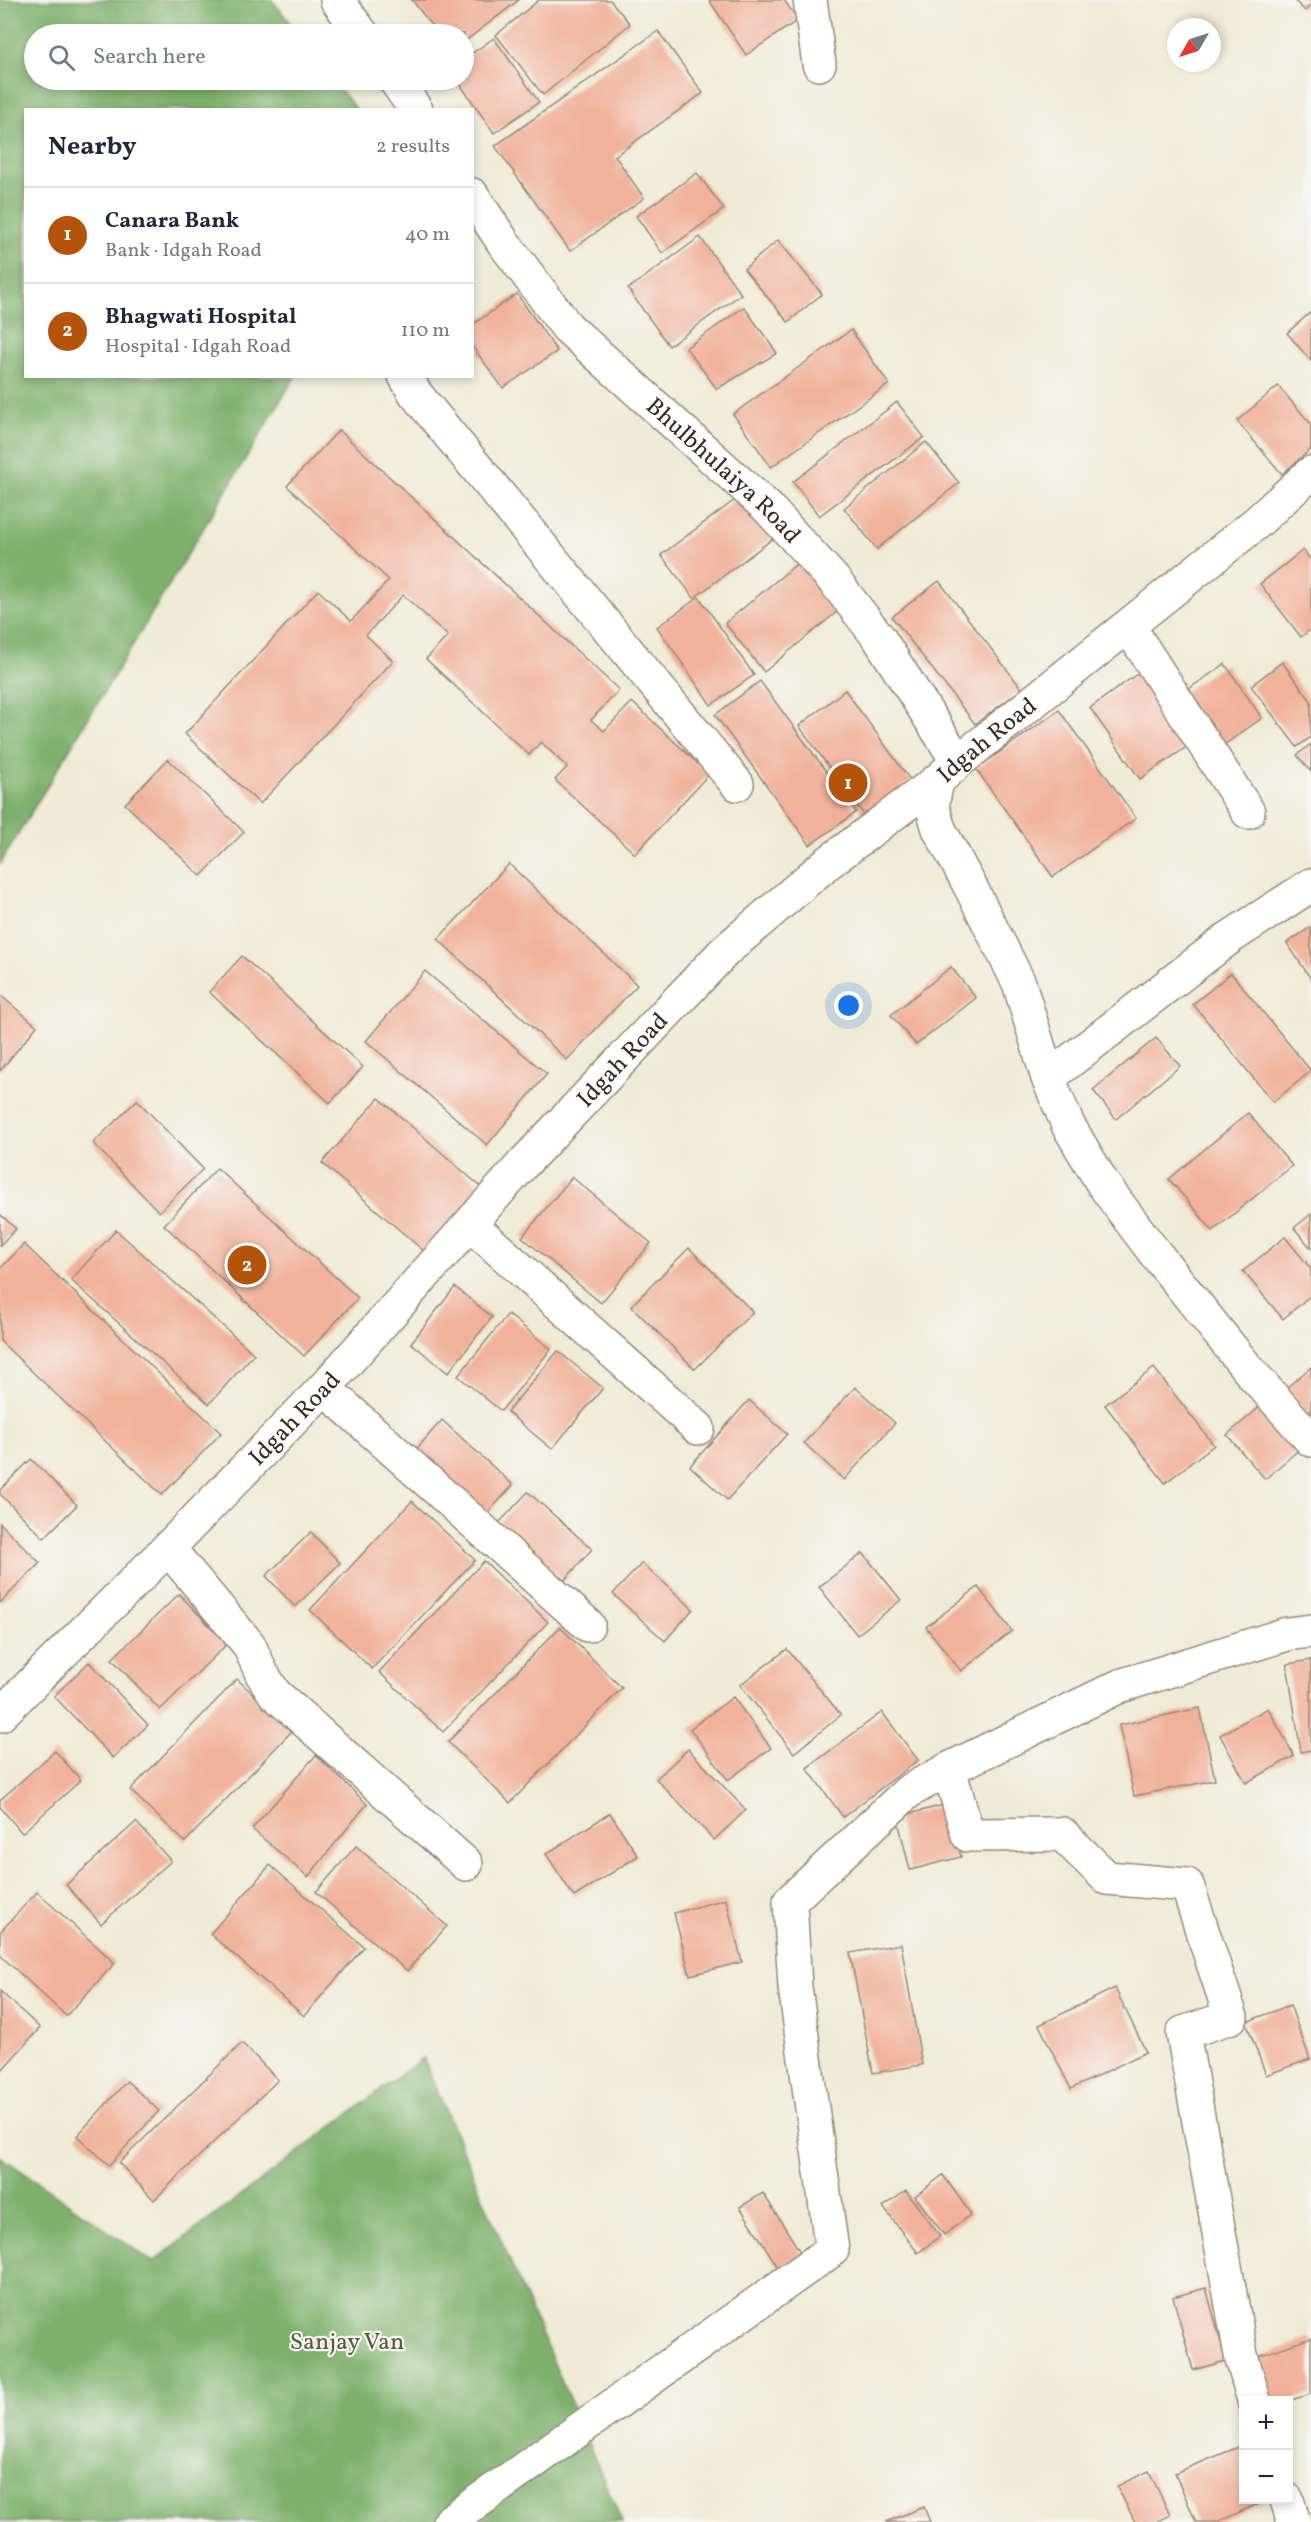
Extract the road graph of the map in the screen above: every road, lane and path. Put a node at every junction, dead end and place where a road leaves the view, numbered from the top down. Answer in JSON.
{"nodes":[{"id":1,"x":337,"y":0,"type":"edge"},
{"id":2,"x":810,"y":0,"type":"edge"},
{"id":3,"x":355,"y":24,"type":"edge"},
{"id":4,"x":819,"y":64,"type":"dead end"},
{"id":5,"x":402,"y":90,"type":"edge"},
{"id":6,"x":415,"y":108,"type":"edge"},
{"id":7,"x":474,"y":202,"type":"edge"},
{"id":8,"x":482,"y":232,"type":"edge"},
{"id":9,"x":406,"y":378,"type":"edge"},
{"id":10,"x":1311,"y":473,"type":"edge"},
{"id":11,"x":1129,"y":627,"type":"junction"},
{"id":12,"x":947,"y":772,"type":"junction"},
{"id":13,"x":737,"y":783,"type":"dead end"},
{"id":14,"x":1248,"y":812,"type":"dead end"},
{"id":15,"x":1311,"y":885,"type":"edge"},
{"id":16,"x":1048,"y":1078,"type":"junction"},
{"id":17,"x":470,"y":1224,"type":"junction"},
{"id":18,"x":324,"y":1388,"type":"junction"},
{"id":19,"x":698,"y":1428,"type":"dead end"},
{"id":20,"x":1311,"y":1440,"type":"edge"},
{"id":21,"x":168,"y":1548,"type":"junction"},
{"id":22,"x":588,"y":1625,"type":"dead end"},
{"id":23,"x":1311,"y":1631,"type":"edge"},
{"id":24,"x":0,"y":1715,"type":"edge"},
{"id":25,"x":949,"y":1769,"type":"junction"},
{"id":26,"x":466,"y":1864,"type":"dead end"},
{"id":27,"x":1253,"y":2396,"type":"edge"},
{"id":28,"x":1289,"y":2504,"type":"edge"},
{"id":29,"x":448,"y":2522,"type":"edge"},
{"id":30,"x":1294,"y":2522,"type":"edge"}],
"edges":[{"from":1,"to":3,"type":"street"},
{"from":2,"to":4,"type":"street"},
{"from":5,"to":6,"type":"street"},
{"from":7,"to":8,"type":"street","name":"Bhulbhulaiya Road"},
{"from":8,"to":12,"type":"street","name":"Bhulbhulaiya Road"},
{"from":9,"to":13,"type":"street"},
{"from":10,"to":11,"type":"street","name":"Idgah Road"},
{"from":11,"to":12,"type":"street","name":"Idgah Road"},
{"from":11,"to":14,"type":"street"},
{"from":12,"to":16,"type":"street"},
{"from":12,"to":17,"type":"street","name":"Idgah Road"},
{"from":15,"to":16,"type":"street"},
{"from":16,"to":20,"type":"street"},
{"from":17,"to":18,"type":"street","name":"Idgah Road"},
{"from":17,"to":19,"type":"street"},
{"from":18,"to":21,"type":"street","name":"Idgah Road"},
{"from":18,"to":22,"type":"street"},
{"from":21,"to":24,"type":"street","name":"Idgah Road"},
{"from":21,"to":26,"type":"street"},
{"from":23,"to":25,"type":"street"},
{"from":25,"to":27,"type":"street"},
{"from":25,"to":29,"type":"street"},
{"from":28,"to":30,"type":"street"}]}
